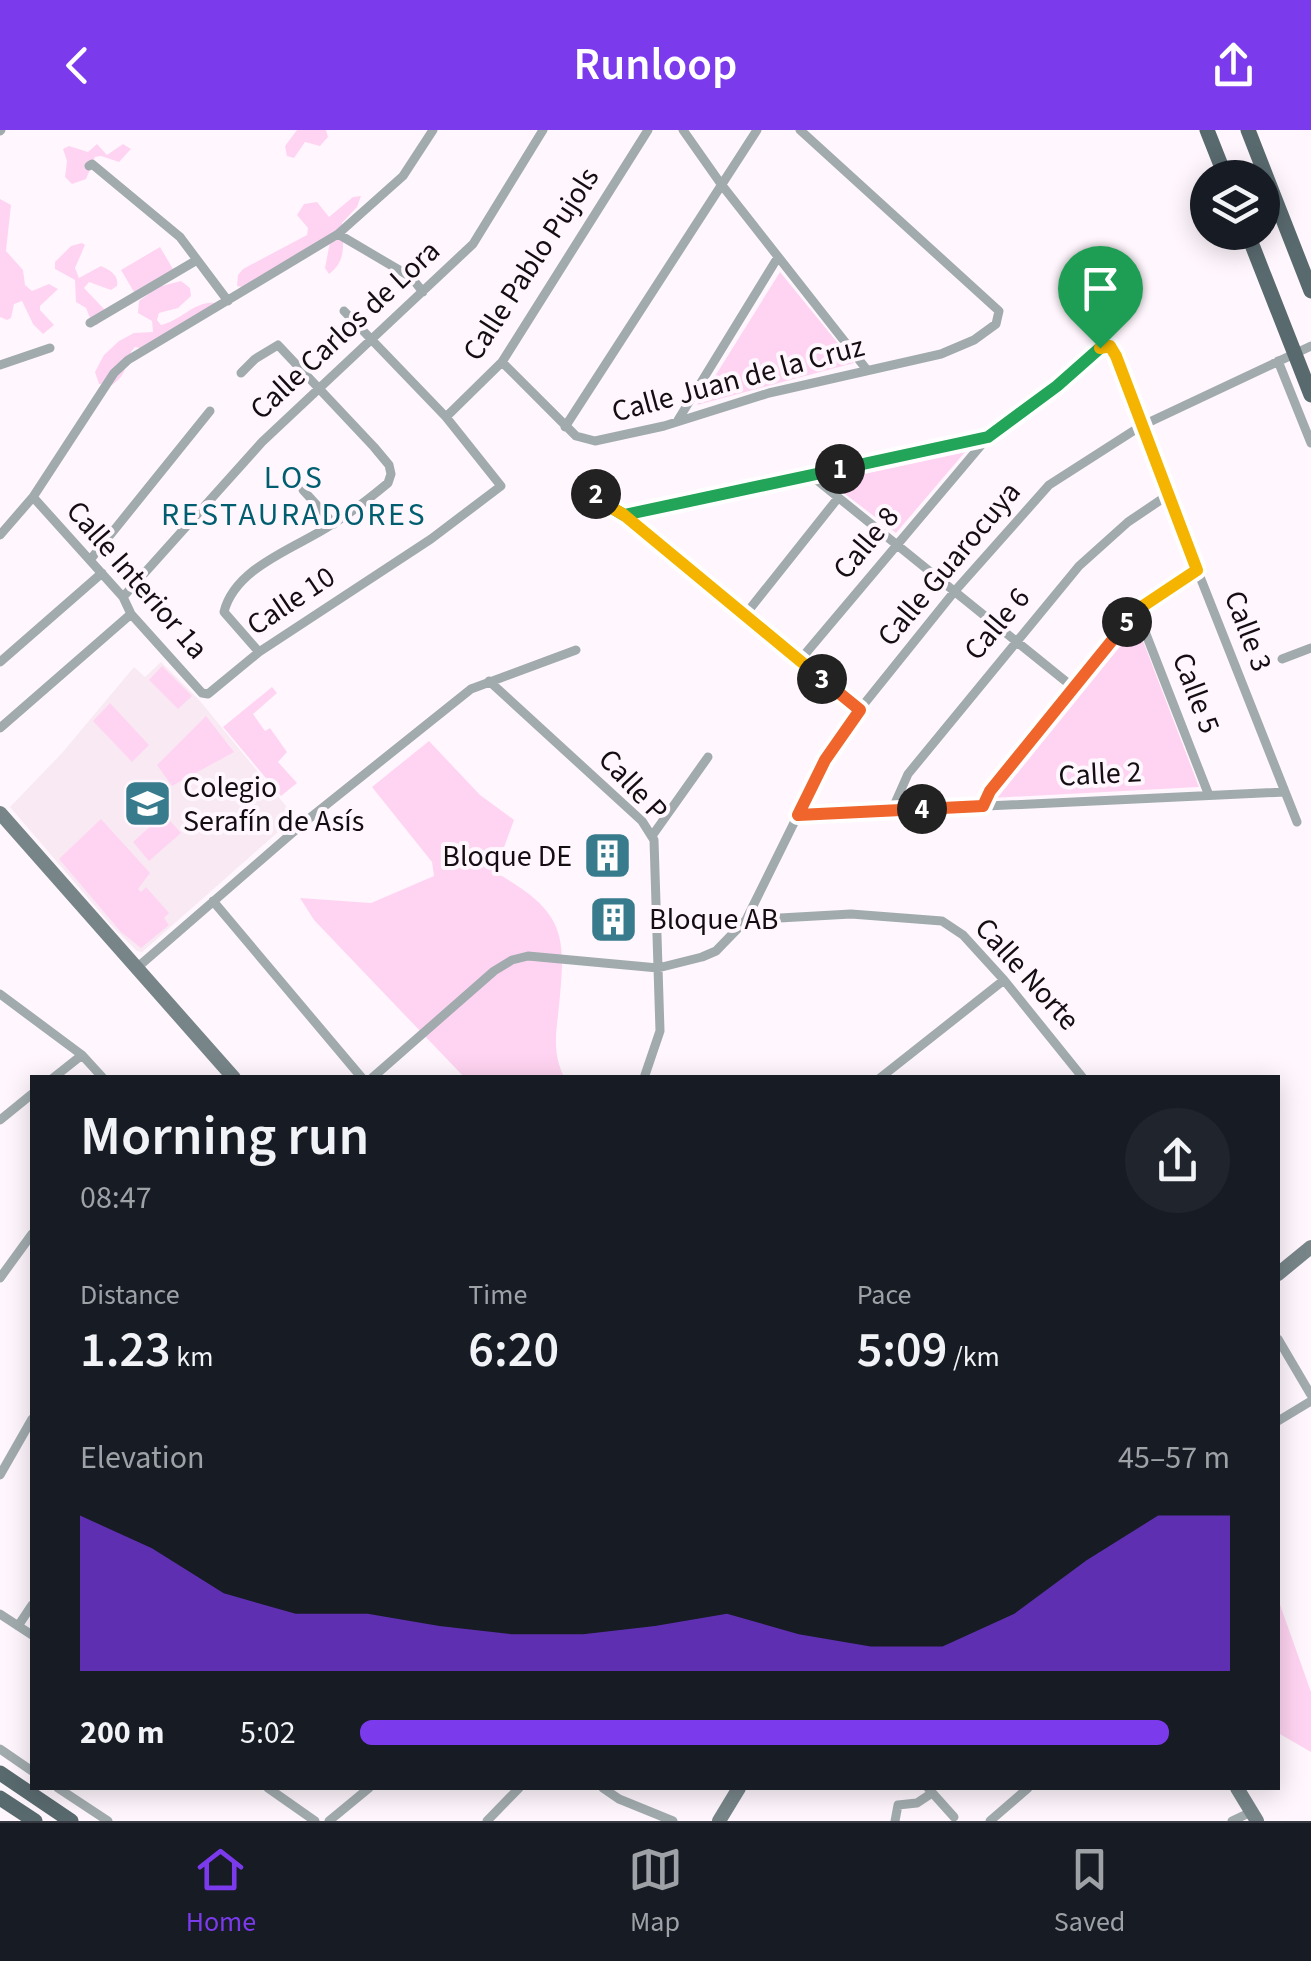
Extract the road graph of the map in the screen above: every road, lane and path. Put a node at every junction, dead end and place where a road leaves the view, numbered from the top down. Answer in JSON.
{"nodes":[{"id":1,"x":433,"y":130,"type":"edge"},
{"id":2,"x":543,"y":130,"type":"edge"},
{"id":3,"x":648,"y":130,"type":"edge"},
{"id":4,"x":683,"y":130,"type":"edge"},
{"id":5,"x":757,"y":130,"type":"edge"},
{"id":6,"x":800,"y":130,"type":"edge"},
{"id":7,"x":1207,"y":130,"type":"edge"},
{"id":8,"x":1248,"y":130,"type":"edge"},
{"id":9,"x":1219,"y":160,"type":"edge"},
{"id":10,"x":88,"y":166,"type":"dead end"},
{"id":11,"x":721,"y":184,"type":"junction"},
{"id":12,"x":338,"y":234,"type":"junction"},
{"id":13,"x":1254,"y":250,"type":"edge"},
{"id":14,"x":778,"y":258,"type":"junction"},
{"id":15,"x":197,"y":260,"type":"junction"},
{"id":16,"x":1311,"y":291,"type":"edge"},
{"id":17,"x":422,"y":292,"type":"junction"},
{"id":18,"x":228,"y":300,"type":"junction"},
{"id":19,"x":344,"y":311,"type":"dead end"},
{"id":20,"x":90,"y":323,"type":"dead end"},
{"id":21,"x":370,"y":340,"type":"junction"},
{"id":22,"x":1110,"y":346,"type":"joint"},
{"id":23,"x":1311,"y":346,"type":"edge"},
{"id":24,"x":50,"y":348,"type":"dead end"},
{"id":25,"x":1295,"y":353,"type":"junction"},
{"id":26,"x":1278,"y":361,"type":"junction"},
{"id":27,"x":502,"y":362,"type":"junction"},
{"id":28,"x":0,"y":365,"type":"edge"},
{"id":29,"x":867,"y":370,"type":"junction"},
{"id":30,"x":241,"y":374,"type":"dead end"},
{"id":31,"x":317,"y":389,"type":"junction"},
{"id":32,"x":1311,"y":396,"type":"edge"},
{"id":33,"x":210,"y":411,"type":"dead end"},
{"id":34,"x":446,"y":417,"type":"junction"},
{"id":35,"x":678,"y":420,"type":"junction"},
{"id":36,"x":1140,"y":426,"type":"junction"},
{"id":37,"x":565,"y":427,"type":"junction"},
{"id":38,"x":988,"y":437,"type":"junction"},
{"id":39,"x":1311,"y":443,"type":"edge"},
{"id":40,"x":813,"y":477,"type":"junction"},
{"id":41,"x":303,"y":490,"type":"dead end"},
{"id":42,"x":1168,"y":495,"type":"junction"},
{"id":43,"x":32,"y":497,"type":"junction"},
{"id":44,"x":595,"y":498,"type":"dead end"},
{"id":45,"x":838,"y":498,"type":"junction"},
{"id":46,"x":624,"y":515,"type":"junction"},
{"id":47,"x":334,"y":524,"type":"junction"},
{"id":48,"x":0,"y":535,"type":"edge"},
{"id":49,"x":897,"y":546,"type":"junction"},
{"id":50,"x":90,"y":560,"type":"junction"},
{"id":51,"x":1197,"y":570,"type":"junction"},
{"id":52,"x":102,"y":574,"type":"junction"},
{"id":53,"x":954,"y":592,"type":"junction"},
{"id":54,"x":123,"y":597,"type":"junction"},
{"id":55,"x":1137,"y":610,"type":"junction"},
{"id":56,"x":130,"y":614,"type":"junction"},
{"id":57,"x":745,"y":615,"type":"junction"},
{"id":58,"x":1016,"y":640,"type":"junction"},
{"id":59,"x":1311,"y":648,"type":"edge"},
{"id":60,"x":576,"y":650,"type":"dead end"},
{"id":61,"x":259,"y":652,"type":"junction"},
{"id":62,"x":1282,"y":659,"type":"dead end"},
{"id":63,"x":800,"y":660,"type":"junction"},
{"id":64,"x":0,"y":662,"type":"edge"},
{"id":65,"x":489,"y":681,"type":"junction"},
{"id":66,"x":1074,"y":688,"type":"junction"},
{"id":67,"x":205,"y":694,"type":"joint"},
{"id":68,"x":860,"y":710,"type":"junction"},
{"id":69,"x":0,"y":728,"type":"edge"},
{"id":70,"x":708,"y":757,"type":"dead end"},
{"id":71,"x":1284,"y":792,"type":"junction"},
{"id":72,"x":1208,"y":794,"type":"junction"},
{"id":73,"x":983,"y":806,"type":"junction"},
{"id":74,"x":892,"y":810,"type":"junction"},
{"id":75,"x":0,"y":812,"type":"edge"},
{"id":76,"x":798,"y":815,"type":"junction"},
{"id":77,"x":1297,"y":822,"type":"dead end"},
{"id":78,"x":652,"y":836,"type":"junction"},
{"id":79,"x":213,"y":901,"type":"junction"},
{"id":80,"x":746,"y":920,"type":"junction"},
{"id":81,"x":139,"y":966,"type":"junction"},
{"id":82,"x":658,"y":968,"type":"junction"},
{"id":83,"x":1004,"y":980,"type":"junction"},
{"id":84,"x":0,"y":994,"type":"edge"},
{"id":85,"x":82,"y":1055,"type":"junction"},
{"id":86,"x":57,"y":1075,"type":"edge"},
{"id":87,"x":99,"y":1075,"type":"edge"},
{"id":88,"x":231,"y":1075,"type":"edge"},
{"id":89,"x":359,"y":1075,"type":"edge"},
{"id":90,"x":376,"y":1075,"type":"edge"},
{"id":91,"x":645,"y":1075,"type":"edge"},
{"id":92,"x":884,"y":1075,"type":"edge"},
{"id":93,"x":1081,"y":1075,"type":"edge"},
{"id":94,"x":30,"y":1096,"type":"edge"},
{"id":95,"x":0,"y":1120,"type":"edge"},
{"id":96,"x":30,"y":1237,"type":"edge"},
{"id":97,"x":1311,"y":1247,"type":"edge"},
{"id":98,"x":1280,"y":1272,"type":"edge"},
{"id":99,"x":0,"y":1278,"type":"edge"},
{"id":100,"x":1280,"y":1343,"type":"edge"},
{"id":101,"x":1311,"y":1398,"type":"edge"},
{"id":102,"x":1280,"y":1420,"type":"edge"},
{"id":103,"x":30,"y":1422,"type":"edge"},
{"id":104,"x":0,"y":1475,"type":"edge"},
{"id":105,"x":30,"y":1607,"type":"edge"},
{"id":106,"x":0,"y":1614,"type":"edge"},
{"id":107,"x":18,"y":1626,"type":"junction"},
{"id":108,"x":30,"y":1634,"type":"edge"},
{"id":109,"x":0,"y":1749,"type":"edge"},
{"id":110,"x":30,"y":1770,"type":"edge"},
{"id":111,"x":0,"y":1773,"type":"edge"},
{"id":112,"x":61,"y":1790,"type":"edge"},
{"id":113,"x":274,"y":1790,"type":"edge"},
{"id":114,"x":367,"y":1790,"type":"edge"},
{"id":115,"x":517,"y":1790,"type":"edge"},
{"id":116,"x":606,"y":1790,"type":"edge"},
{"id":117,"x":737,"y":1790,"type":"edge"},
{"id":118,"x":930,"y":1790,"type":"edge"},
{"id":119,"x":1023,"y":1790,"type":"edge"},
{"id":120,"x":1238,"y":1790,"type":"edge"},
{"id":121,"x":0,"y":1798,"type":"edge"},
{"id":122,"x":1254,"y":1816,"type":"edge"},
{"id":123,"x":954,"y":1817,"type":"dead end"},
{"id":124,"x":35,"y":1821,"type":"edge"},
{"id":125,"x":71,"y":1821,"type":"edge"},
{"id":126,"x":108,"y":1821,"type":"edge"},
{"id":127,"x":315,"y":1821,"type":"edge"},
{"id":128,"x":328,"y":1821,"type":"edge"},
{"id":129,"x":486,"y":1821,"type":"edge"},
{"id":130,"x":672,"y":1821,"type":"edge"},
{"id":131,"x":719,"y":1821,"type":"edge"},
{"id":132,"x":895,"y":1821,"type":"edge"},
{"id":133,"x":990,"y":1821,"type":"edge"},
{"id":134,"x":1232,"y":1821,"type":"edge"}],
"edges":[{"from":1,"to":12,"type":"street"},
{"from":2,"to":17,"type":"street","name":"Calle Carlos de Lora"},
{"from":3,"to":27,"type":"street","name":"Calle Pablo Pujols"},
{"from":4,"to":11,"type":"street"},
{"from":5,"to":11,"type":"street"},
{"from":6,"to":29,"type":"street","name":"Calle Juan de la Cruz"},
{"from":7,"to":9,"type":"main road"},
{"from":8,"to":16,"type":"main road"},
{"from":10,"to":15,"type":"street"},
{"from":11,"to":14,"type":"street"},
{"from":11,"to":37,"type":"street"},
{"from":12,"to":17,"type":"street"},
{"from":12,"to":18,"type":"street"},
{"from":13,"to":25,"type":"main road"},
{"from":14,"to":29,"type":"street"},
{"from":14,"to":35,"type":"street"},
{"from":15,"to":18,"type":"street"},
{"from":15,"to":20,"type":"street"},
{"from":17,"to":21,"type":"street","name":"Calle Carlos de Lora"},
{"from":18,"to":43,"type":"street"},
{"from":19,"to":21,"type":"street"},
{"from":21,"to":31,"type":"street","name":"Calle Carlos de Lora"},
{"from":21,"to":34,"type":"street"},
{"from":22,"to":36,"type":"street","name":"Calle 3"},
{"from":22,"to":38,"type":"street","name":"Calle 8"},
{"from":23,"to":25,"type":"street","name":"Calle Guarocuya"},
{"from":24,"to":28,"type":"street"},
{"from":25,"to":26,"type":"street","name":"Calle Guarocuya"},
{"from":25,"to":32,"type":"main road"},
{"from":26,"to":36,"type":"street","name":"Calle Guarocuya"},
{"from":26,"to":39,"type":"street"},
{"from":27,"to":34,"type":"street","name":"Calle Pablo Pujols"},
{"from":27,"to":37,"type":"street"},
{"from":29,"to":35,"type":"street","name":"Calle Juan de la Cruz"},
{"from":30,"to":31,"type":"street"},
{"from":31,"to":47,"type":"street"},
{"from":31,"to":54,"type":"street","name":"Calle Carlos de Lora"},
{"from":33,"to":50,"type":"street"},
{"from":34,"to":61,"type":"street","name":"Calle 10"},
{"from":35,"to":37,"type":"street","name":"Calle Juan de la Cruz"},
{"from":36,"to":42,"type":"street","name":"Calle 3"},
{"from":36,"to":53,"type":"street","name":"Calle Guarocuya"},
{"from":38,"to":40,"type":"street"},
{"from":38,"to":49,"type":"street","name":"Calle 8"},
{"from":40,"to":45,"type":"street"},
{"from":40,"to":46,"type":"street"},
{"from":41,"to":47,"type":"street"},
{"from":42,"to":51,"type":"street","name":"Calle 3"},
{"from":42,"to":58,"type":"street","name":"Calle 6"},
{"from":43,"to":48,"type":"street"},
{"from":43,"to":50,"type":"street","name":"Calle Interior 1a"},
{"from":44,"to":46,"type":"street"},
{"from":45,"to":49,"type":"street"},
{"from":45,"to":57,"type":"street"},
{"from":46,"to":57,"type":"street"},
{"from":47,"to":61,"type":"street"},
{"from":49,"to":53,"type":"street"},
{"from":49,"to":63,"type":"street","name":"Calle 8"},
{"from":50,"to":52,"type":"street","name":"Calle Interior 1a"},
{"from":51,"to":55,"type":"street"},
{"from":51,"to":71,"type":"street","name":"Calle 3"},
{"from":52,"to":54,"type":"street","name":"Calle Interior 1a"},
{"from":52,"to":64,"type":"street"},
{"from":53,"to":58,"type":"street"},
{"from":53,"to":68,"type":"street","name":"Calle Guarocuya"},
{"from":54,"to":56,"type":"street","name":"Calle Interior 1a"},
{"from":55,"to":66,"type":"street"},
{"from":55,"to":72,"type":"street","name":"Calle 5"},
{"from":56,"to":67,"type":"street","name":"Calle Interior 1a"},
{"from":56,"to":69,"type":"street"},
{"from":57,"to":63,"type":"street"},
{"from":58,"to":66,"type":"street"},
{"from":58,"to":74,"type":"street","name":"Calle 6"},
{"from":59,"to":62,"type":"street"},
{"from":60,"to":65,"type":"street"},
{"from":61,"to":67,"type":"street","name":"Calle 10"},
{"from":63,"to":68,"type":"street"},
{"from":65,"to":78,"type":"street","name":"Calle P"},
{"from":65,"to":79,"type":"street"},
{"from":66,"to":73,"type":"street"},
{"from":68,"to":76,"type":"street","name":"Calle Guarocuya"},
{"from":70,"to":78,"type":"street"},
{"from":71,"to":72,"type":"street","name":"Calle 2"},
{"from":71,"to":77,"type":"street","name":"Calle 3"},
{"from":72,"to":73,"type":"street","name":"Calle 2"},
{"from":73,"to":74,"type":"street","name":"Calle 2"},
{"from":74,"to":76,"type":"street","name":"Calle 2"},
{"from":75,"to":81,"type":"street"},
{"from":76,"to":80,"type":"street","name":"Calle Guarocuya"},
{"from":78,"to":82,"type":"street","name":"Calle P"},
{"from":79,"to":81,"type":"street"},
{"from":79,"to":89,"type":"street"},
{"from":80,"to":82,"type":"street","name":"Calle Guarocuya"},
{"from":80,"to":83,"type":"street","name":"Calle Norte"},
{"from":81,"to":88,"type":"street"},
{"from":82,"to":90,"type":"street","name":"Calle Guarocuya"},
{"from":82,"to":91,"type":"street","name":"Calle P"},
{"from":83,"to":92,"type":"street"},
{"from":83,"to":93,"type":"street","name":"Calle Norte"},
{"from":84,"to":85,"type":"street"},
{"from":85,"to":86,"type":"street"},
{"from":85,"to":87,"type":"street"},
{"from":94,"to":95,"type":"street"},
{"from":96,"to":99,"type":"street"},
{"from":97,"to":98,"type":"street"},
{"from":100,"to":101,"type":"street"},
{"from":101,"to":102,"type":"street"},
{"from":103,"to":104,"type":"street"},
{"from":105,"to":107,"type":"street"},
{"from":106,"to":107,"type":"street"},
{"from":107,"to":108,"type":"street"},
{"from":109,"to":110,"type":"street"},
{"from":111,"to":125,"type":"main road"},
{"from":112,"to":126,"type":"street"},
{"from":113,"to":127,"type":"street"},
{"from":114,"to":128,"type":"street"},
{"from":115,"to":129,"type":"street"},
{"from":116,"to":130,"type":"street"},
{"from":117,"to":131,"type":"street"},
{"from":118,"to":123,"type":"street"},
{"from":118,"to":132,"type":"street"},
{"from":119,"to":133,"type":"street"},
{"from":120,"to":122,"type":"street"},
{"from":121,"to":124,"type":"main road"},
{"from":122,"to":134,"type":"street"}]}
